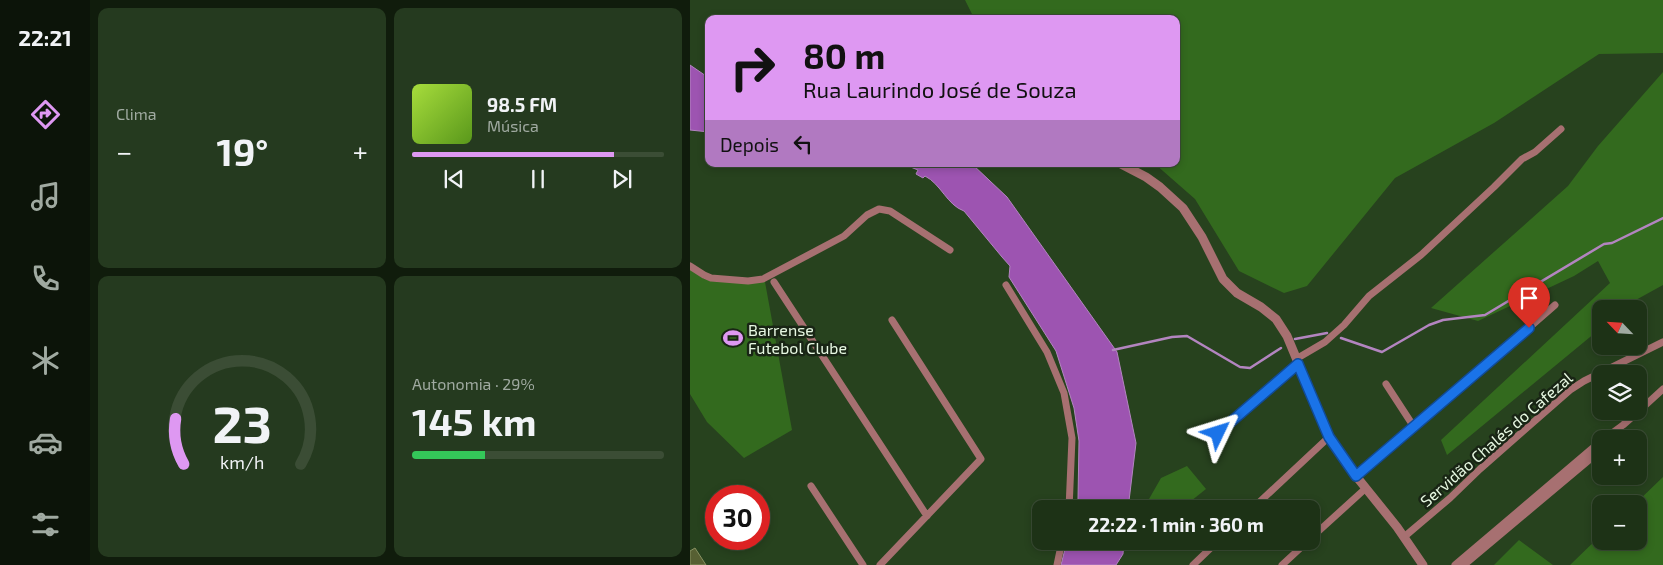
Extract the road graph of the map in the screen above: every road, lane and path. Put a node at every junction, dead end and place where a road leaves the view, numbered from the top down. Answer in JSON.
{"nodes":[{"id":1,"x":1561,"y":129,"type":"dead end"},
{"id":2,"x":1128,"y":167,"type":"edge"},
{"id":3,"x":950,"y":250,"type":"dead end"},
{"id":4,"x":690,"y":266,"type":"edge"},
{"id":5,"x":774,"y":282,"type":"dead end"},
{"id":6,"x":1006,"y":286,"type":"dead end"},
{"id":7,"x":1554,"y":305,"type":"dead end"},
{"id":8,"x":892,"y":320,"type":"dead end"},
{"id":9,"x":1663,"y":342,"type":"edge"},
{"id":10,"x":1297,"y":362,"type":"junction"},
{"id":11,"x":1386,"y":384,"type":"dead end"},
{"id":12,"x":1663,"y":389,"type":"edge"},
{"id":13,"x":1647,"y":404,"type":"edge"},
{"id":14,"x":1629,"y":420,"type":"edge"},
{"id":15,"x":1623,"y":425,"type":"junction"},
{"id":16,"x":1414,"y":427,"type":"junction"},
{"id":17,"x":1616,"y":430,"type":"edge"},
{"id":18,"x":1619,"y":430,"type":"edge"},
{"id":19,"x":1218,"y":433,"type":"dead end"},
{"id":20,"x":1329,"y":437,"type":"junction"},
{"id":21,"x":1592,"y":449,"type":"edge"},
{"id":22,"x":1592,"y":458,"type":"edge"},
{"id":23,"x":1356,"y":476,"type":"junction"},
{"id":24,"x":810,"y":486,"type":"dead end"},
{"id":25,"x":1366,"y":488,"type":"junction"},
{"id":26,"x":1069,"y":500,"type":"edge"},
{"id":27,"x":1262,"y":500,"type":"edge"},
{"id":28,"x":927,"y":516,"type":"junction"},
{"id":29,"x":1320,"y":530,"type":"edge"},
{"id":30,"x":1404,"y":536,"type":"junction"},
{"id":31,"x":1060,"y":550,"type":"edge"},
{"id":32,"x":1209,"y":550,"type":"edge"},
{"id":33,"x":1298,"y":550,"type":"edge"},
{"id":34,"x":863,"y":565,"type":"edge"},
{"id":35,"x":880,"y":565,"type":"edge"},
{"id":36,"x":1057,"y":565,"type":"edge"},
{"id":37,"x":1194,"y":565,"type":"edge"},
{"id":38,"x":1282,"y":565,"type":"edge"},
{"id":39,"x":1423,"y":565,"type":"edge"},
{"id":40,"x":1455,"y":565,"type":"edge"},
{"id":41,"x":1464,"y":565,"type":"edge"}],
"edges":[{"from":1,"to":10,"type":"street"},
{"from":2,"to":10,"type":"street"},
{"from":3,"to":4,"type":"street"},
{"from":5,"to":28,"type":"street"},
{"from":6,"to":26,"type":"street"},
{"from":7,"to":16,"type":"street"},
{"from":8,"to":28,"type":"street"},
{"from":9,"to":30,"type":"street","name":"Servidão Chalés do Cafezal"},
{"from":10,"to":19,"type":"street"},
{"from":10,"to":20,"type":"street"},
{"from":11,"to":16,"type":"street"},
{"from":12,"to":13,"type":"street"},
{"from":14,"to":15,"type":"street"},
{"from":15,"to":17,"type":"street"},
{"from":15,"to":18,"type":"street"},
{"from":16,"to":23,"type":"street"},
{"from":20,"to":23,"type":"street"},
{"from":20,"to":27,"type":"street"},
{"from":21,"to":40,"type":"street"},
{"from":22,"to":41,"type":"street"},
{"from":23,"to":25,"type":"street"},
{"from":24,"to":34,"type":"street"},
{"from":25,"to":29,"type":"street"},
{"from":25,"to":30,"type":"street"},
{"from":28,"to":35,"type":"street"},
{"from":30,"to":39,"type":"street"},
{"from":31,"to":36,"type":"street"},
{"from":32,"to":37,"type":"street"},
{"from":33,"to":38,"type":"street"}]}
